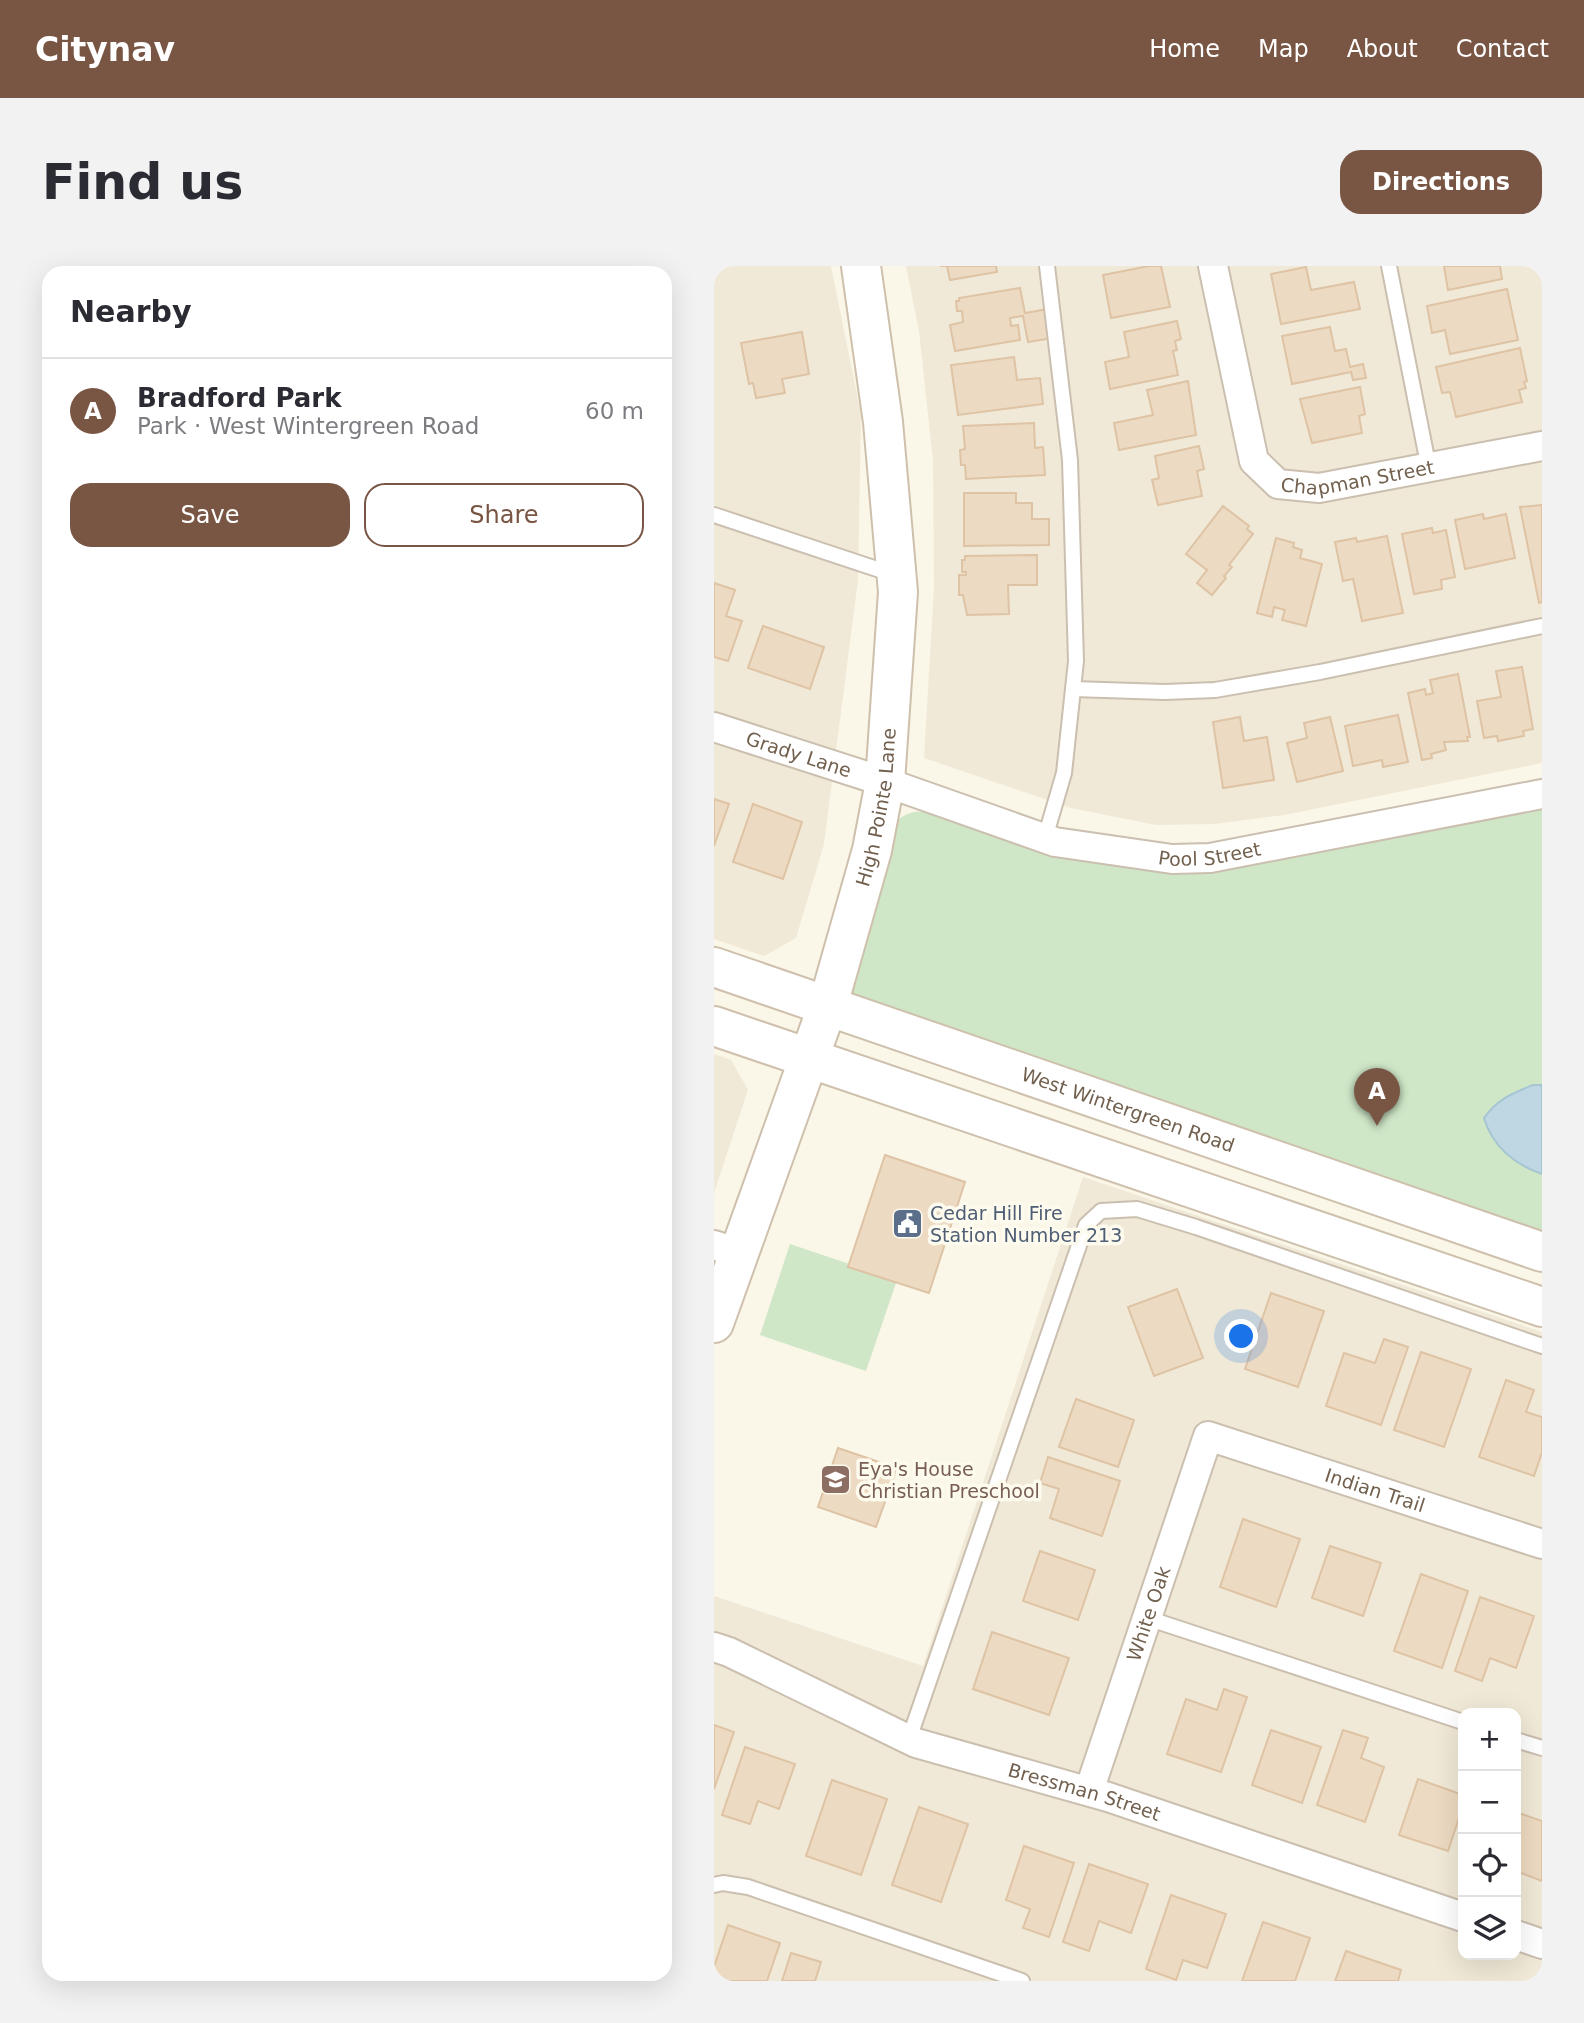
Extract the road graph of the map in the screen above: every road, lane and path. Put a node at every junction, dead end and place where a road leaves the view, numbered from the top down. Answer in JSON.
{"nodes":[{"id":1,"x":861,"y":266,"type":"edge"},
{"id":2,"x":1047,"y":266,"type":"edge"},
{"id":3,"x":1213,"y":266,"type":"edge"},
{"id":4,"x":1389,"y":266,"type":"edge"},
{"id":5,"x":1542,"y":446,"type":"edge"},
{"id":6,"x":1429,"y":469,"type":"junction"},
{"id":7,"x":714,"y":515,"type":"edge"},
{"id":8,"x":897,"y":576,"type":"junction"},
{"id":9,"x":1542,"y":626,"type":"edge"},
{"id":10,"x":1073,"y":689,"type":"junction"},
{"id":11,"x":714,"y":727,"type":"edge"},
{"id":12,"x":884,"y":782,"type":"junction"},
{"id":13,"x":1542,"y":794,"type":"edge"},
{"id":14,"x":1045,"y":838,"type":"junction"},
{"id":15,"x":714,"y":967,"type":"edge"},
{"id":16,"x":828,"y":1006,"type":"junction"},
{"id":17,"x":714,"y":1026,"type":"edge"},
{"id":18,"x":808,"y":1058,"type":"junction"},
{"id":19,"x":726,"y":1249,"type":"edge"},
{"id":20,"x":1542,"y":1252,"type":"edge"},
{"id":21,"x":1542,"y":1307,"type":"edge"},
{"id":22,"x":714,"y":1324,"type":"edge"},
{"id":23,"x":1542,"y":1346,"type":"edge"},
{"id":24,"x":1208,"y":1436,"type":"joint"},
{"id":25,"x":1542,"y":1544,"type":"edge"},
{"id":26,"x":1147,"y":1618,"type":"junction"},
{"id":27,"x":714,"y":1647,"type":"edge"},
{"id":28,"x":1458,"y":1720,"type":"edge"},
{"id":29,"x":909,"y":1739,"type":"junction"},
{"id":30,"x":1521,"y":1742,"type":"edge"},
{"id":31,"x":1542,"y":1748,"type":"edge"},
{"id":32,"x":1088,"y":1791,"type":"junction"},
{"id":33,"x":714,"y":1885,"type":"edge"},
{"id":34,"x":1458,"y":1915,"type":"edge"},
{"id":35,"x":1521,"y":1937,"type":"edge"},
{"id":36,"x":1542,"y":1944,"type":"edge"},
{"id":37,"x":1021,"y":1981,"type":"edge"}],
"edges":[{"from":1,"to":8,"type":"street","name":"High Pointe Lane"},
{"from":2,"to":10,"type":"lane"},
{"from":3,"to":6,"type":"street","name":"Chapman Street"},
{"from":4,"to":6,"type":"lane"},
{"from":5,"to":6,"type":"street","name":"Chapman Street"},
{"from":7,"to":8,"type":"lane"},
{"from":8,"to":12,"type":"street","name":"High Pointe Lane"},
{"from":9,"to":10,"type":"lane"},
{"from":10,"to":14,"type":"lane"},
{"from":11,"to":12,"type":"street","name":"Grady Lane"},
{"from":12,"to":14,"type":"street","name":"Pool Street"},
{"from":12,"to":16,"type":"street","name":"High Pointe Lane"},
{"from":13,"to":14,"type":"street","name":"Pool Street"},
{"from":15,"to":16,"type":"street","name":"West Wintergreen Road"},
{"from":16,"to":18,"type":"street","name":"High Pointe Lane"},
{"from":16,"to":20,"type":"street","name":"West Wintergreen Road"},
{"from":17,"to":18,"type":"street"},
{"from":18,"to":19,"type":"street","name":"High Pointe Lane"},
{"from":18,"to":21,"type":"street"},
{"from":19,"to":22,"type":"street","name":"High Pointe Lane"},
{"from":23,"to":29,"type":"lane"},
{"from":24,"to":25,"type":"street","name":"Indian Trail"},
{"from":24,"to":26,"type":"street","name":"White Oak"},
{"from":26,"to":28,"type":"lane"},
{"from":26,"to":32,"type":"street","name":"White Oak"},
{"from":27,"to":29,"type":"street","name":"Bressman Street"},
{"from":29,"to":32,"type":"street","name":"Bressman Street"},
{"from":30,"to":31,"type":"lane"},
{"from":32,"to":34,"type":"street","name":"Bressman Street"},
{"from":33,"to":37,"type":"lane"},
{"from":35,"to":36,"type":"street"}]}
